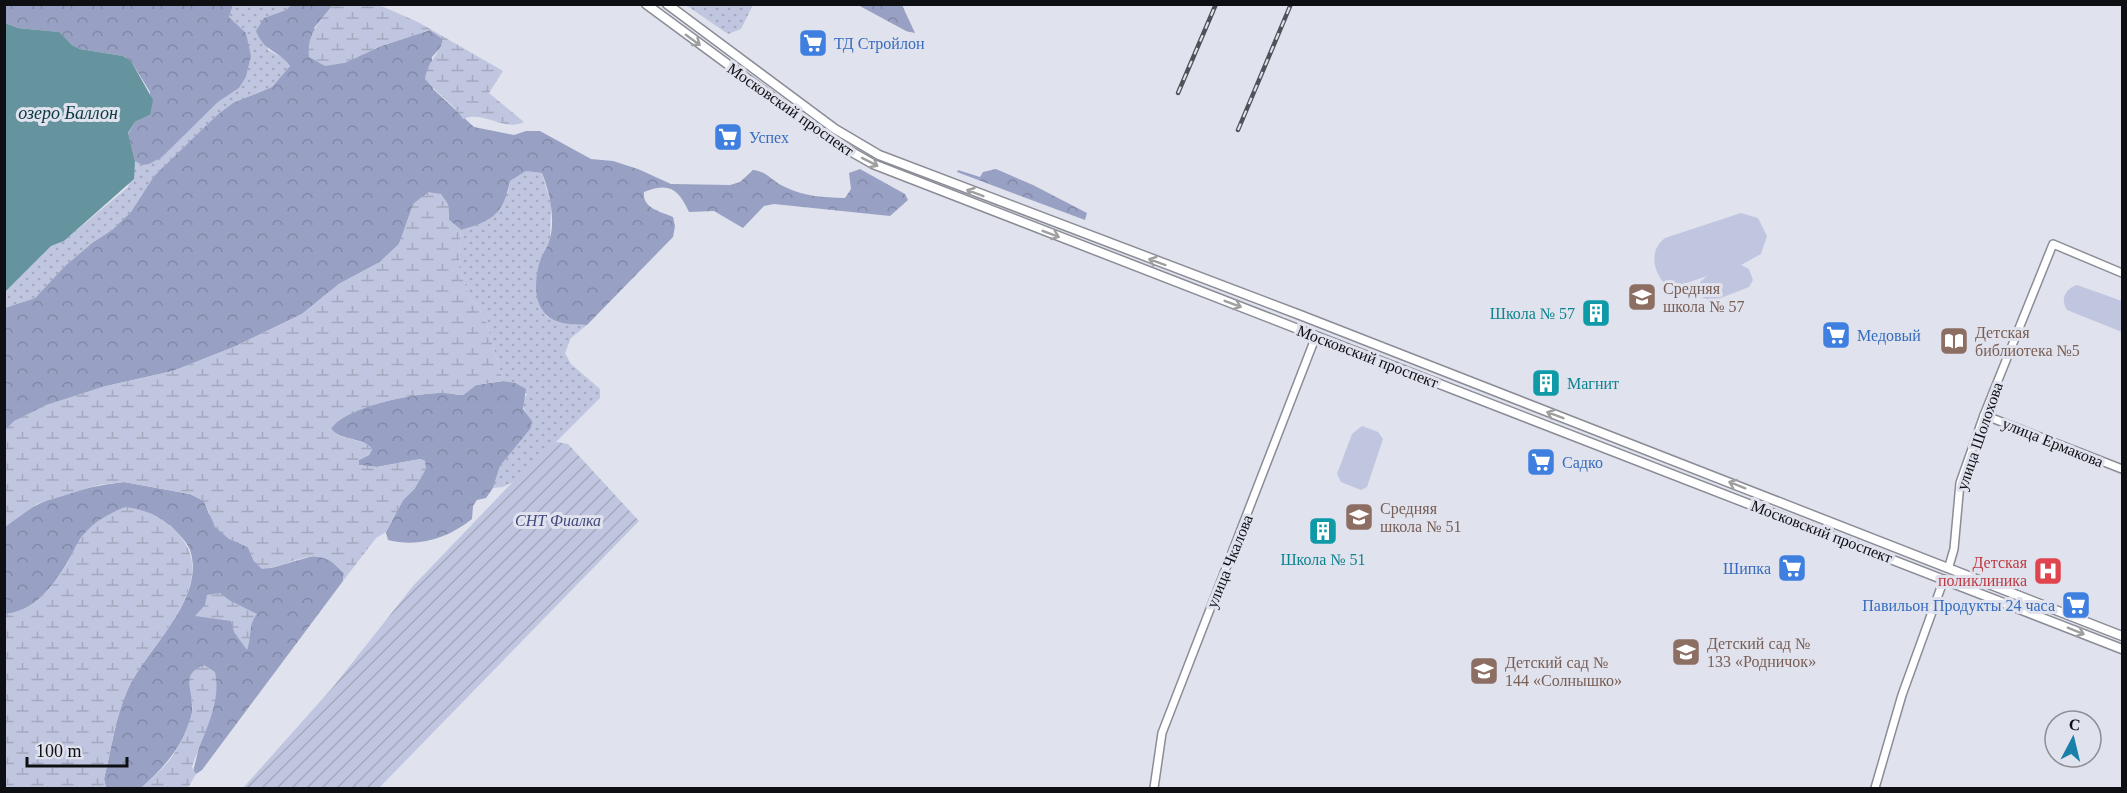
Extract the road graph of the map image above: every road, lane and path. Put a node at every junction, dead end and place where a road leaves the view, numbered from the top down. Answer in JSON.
{"nodes":[{"id":1,"x":646,"y":4,"type":"edge"},
{"id":2,"x":667,"y":4,"type":"edge"},
{"id":3,"x":734,"y":54,"type":"junction"},
{"id":4,"x":726,"y":64,"type":"junction"},
{"id":5,"x":2122,"y":273,"type":"edge"},
{"id":6,"x":1316,"y":336,"type":"junction"},
{"id":7,"x":1426,"y":365,"type":"junction"},
{"id":8,"x":1422,"y":377,"type":"junction"},
{"id":9,"x":1984,"y":415,"type":"junction"},
{"id":10,"x":2122,"y":470,"type":"edge"},
{"id":11,"x":1948,"y":566,"type":"junction"},
{"id":12,"x":1944,"y":579,"type":"junction"},
{"id":13,"x":2122,"y":636,"type":"edge"},
{"id":14,"x":2122,"y":649,"type":"edge"},
{"id":15,"x":1154,"y":789,"type":"edge"},
{"id":16,"x":1875,"y":789,"type":"edge"}],
"edges":[{"from":1,"to":4,"type":"main road","name":"Московский проспект","one_way":true},
{"from":2,"to":3,"type":"main road","name":"Московский проспект"},
{"from":3,"to":4,"type":"main road"},
{"from":7,"to":3,"type":"main road","name":"Московский проспект","one_way":true},
{"from":4,"to":6,"type":"main road","name":"Московский проспект","one_way":true},
{"from":5,"to":9,"type":"street","name":"улица Шолохова"},
{"from":6,"to":8,"type":"main road","name":"Московский проспект"},
{"from":6,"to":15,"type":"street","name":"улица Чкалова"},
{"from":7,"to":8,"type":"main road"},
{"from":11,"to":7,"type":"main road","name":"Московский проспект","one_way":true},
{"from":8,"to":12,"type":"main road","name":"Московский проспект"},
{"from":9,"to":10,"type":"street","name":"улица Ермакова"},
{"from":9,"to":11,"type":"street","name":"улица Шолохова"},
{"from":11,"to":12,"type":"main road"},
{"from":11,"to":13,"type":"main road","name":"Московский проспект"},
{"from":12,"to":14,"type":"main road","name":"Московский проспект","one_way":true},
{"from":12,"to":16,"type":"street"}]}
